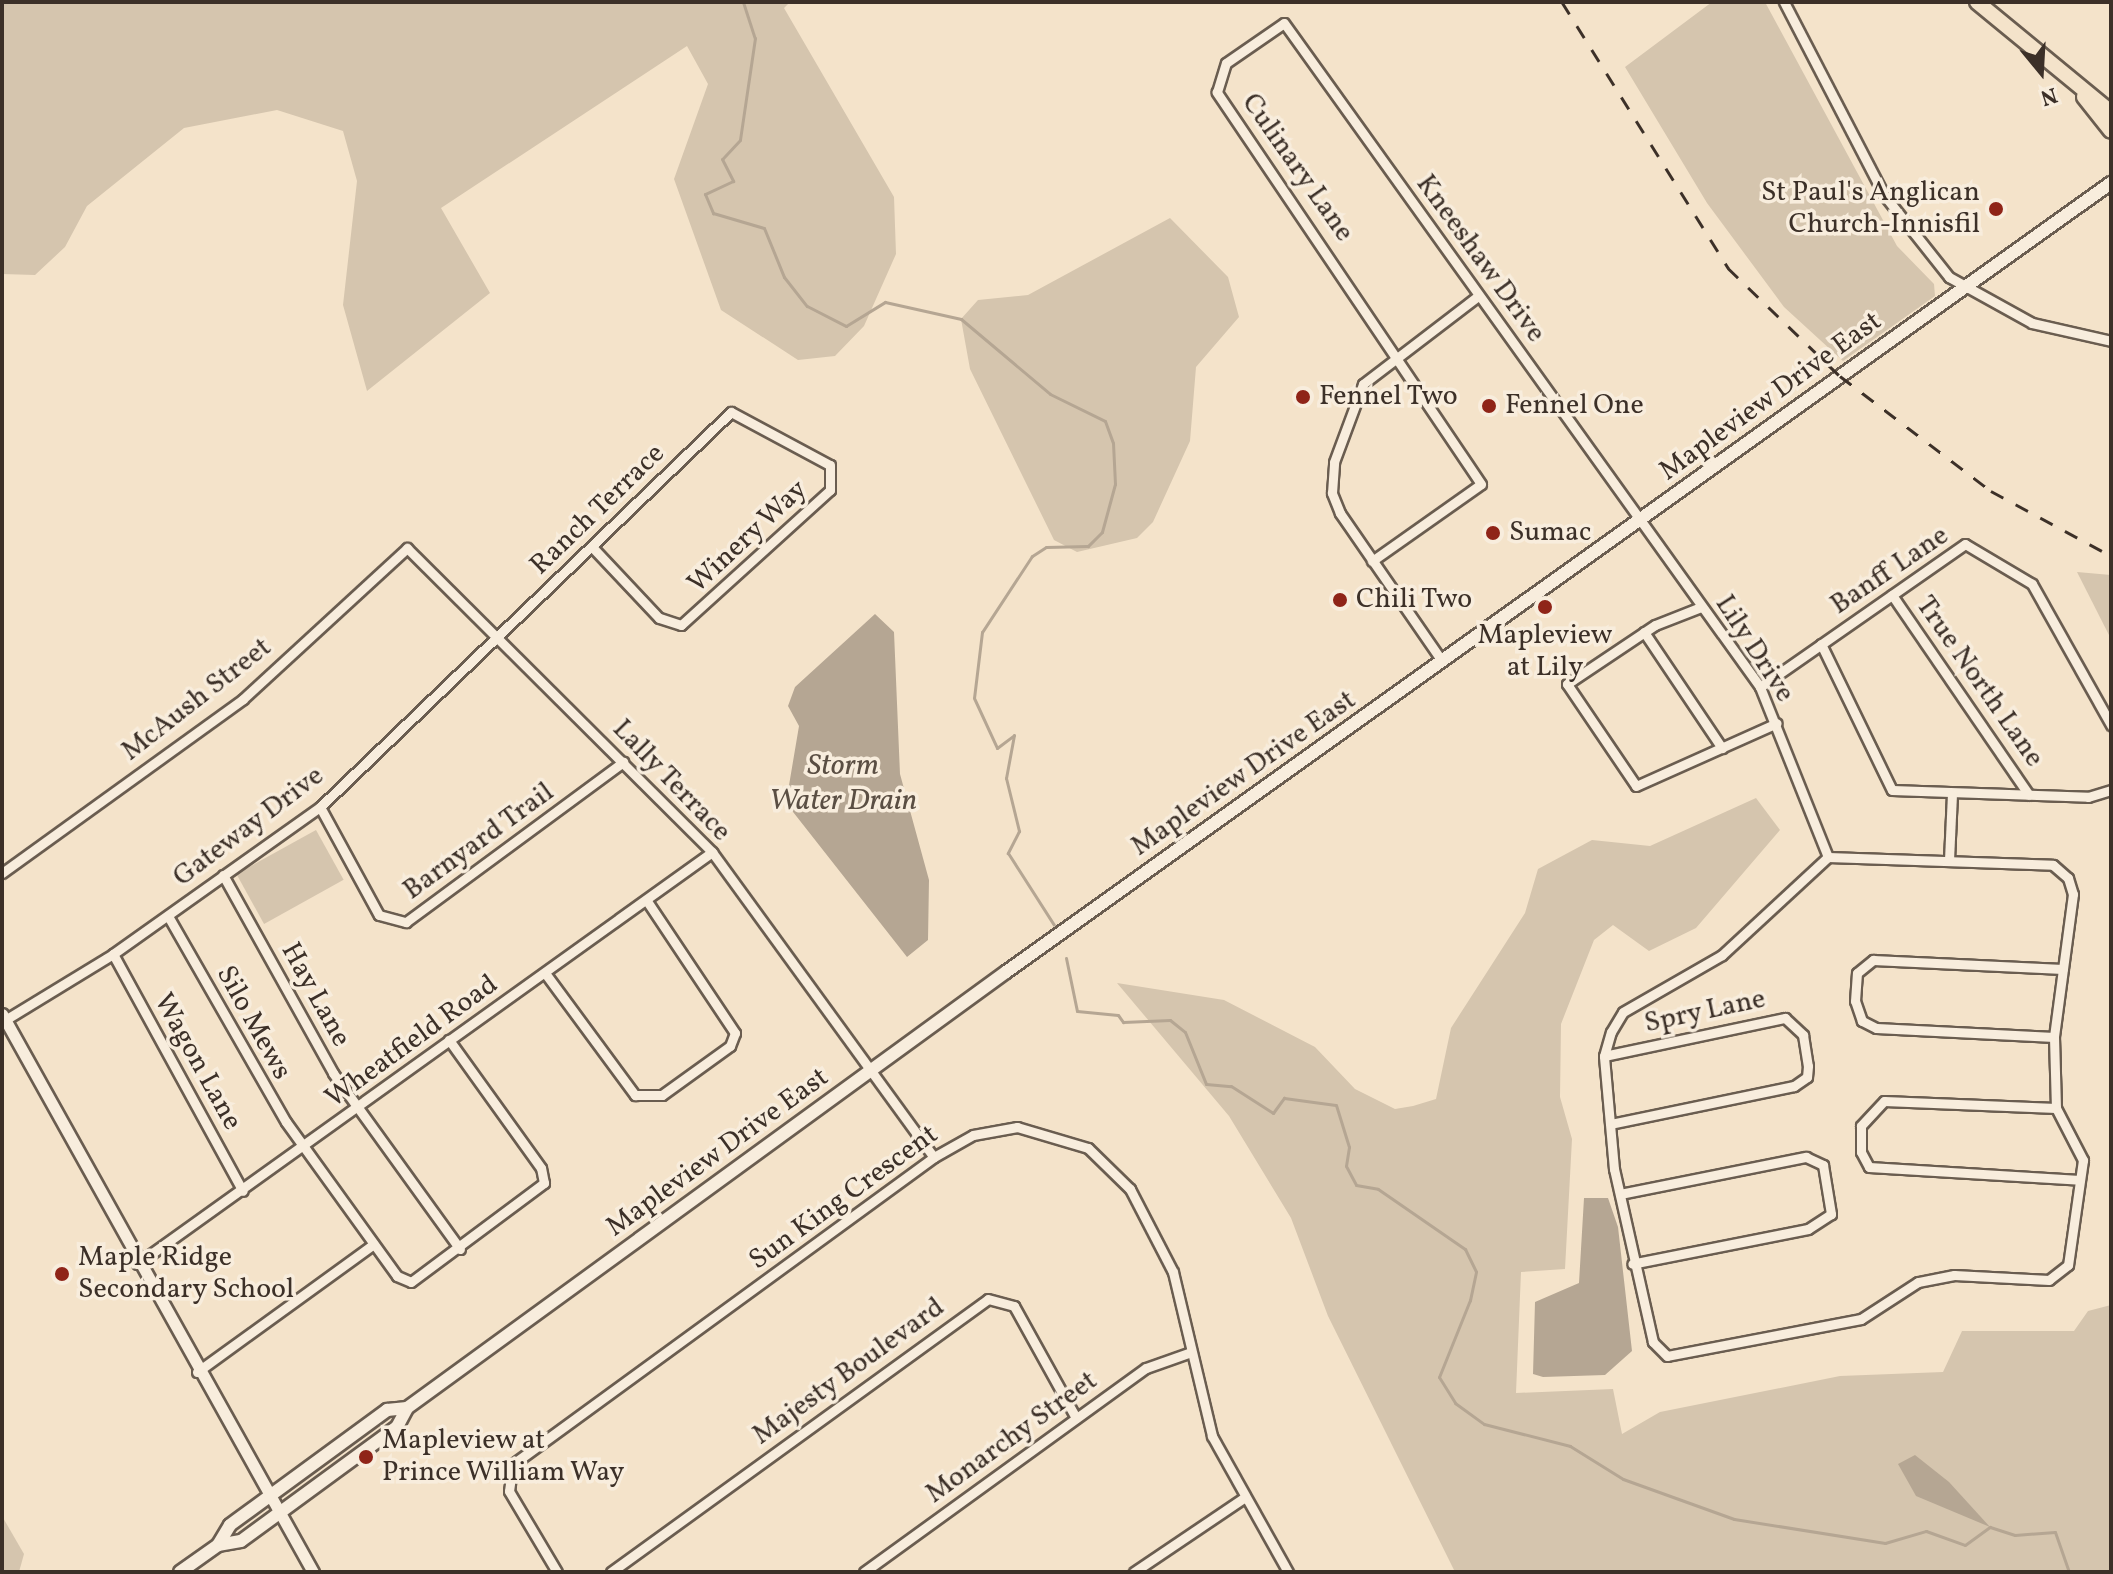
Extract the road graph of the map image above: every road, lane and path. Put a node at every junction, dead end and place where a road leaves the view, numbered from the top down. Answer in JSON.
{"nodes":[{"id":1,"x":1784,"y":2,"type":"edge"},
{"id":2,"x":1977,"y":2,"type":"edge"},
{"id":3,"x":1284,"y":23,"type":"joint"},
{"id":4,"x":2081,"y":93,"type":"junction"},
{"id":5,"x":2111,"y":112,"type":"edge"},
{"id":6,"x":2111,"y":131,"type":"edge"},
{"id":7,"x":2111,"y":183,"type":"edge"},
{"id":8,"x":1966,"y":287,"type":"junction"},
{"id":9,"x":1478,"y":296,"type":"junction"},
{"id":10,"x":2111,"y":341,"type":"edge"},
{"id":11,"x":1394,"y":356,"type":"junction"},
{"id":12,"x":731,"y":412,"type":"joint"},
{"id":13,"x":1640,"y":520,"type":"junction"},
{"id":14,"x":592,"y":547,"type":"junction"},
{"id":15,"x":407,"y":548,"type":"joint"},
{"id":16,"x":1372,"y":561,"type":"junction"},
{"id":17,"x":1892,"y":595,"type":"junction"},
{"id":18,"x":1701,"y":607,"type":"junction"},
{"id":19,"x":1644,"y":632,"type":"junction"},
{"id":20,"x":497,"y":640,"type":"junction"},
{"id":21,"x":1821,"y":644,"type":"junction"},
{"id":22,"x":1442,"y":661,"type":"junction"},
{"id":23,"x":1760,"y":687,"type":"junction"},
{"id":24,"x":1777,"y":723,"type":"junction"},
{"id":25,"x":2111,"y":725,"type":"edge"},
{"id":26,"x":1722,"y":748,"type":"junction"},
{"id":27,"x":623,"y":762,"type":"junction"},
{"id":28,"x":2111,"y":790,"type":"edge"},
{"id":29,"x":1952,"y":794,"type":"junction"},
{"id":30,"x":2029,"y":795,"type":"junction"},
{"id":31,"x":320,"y":807,"type":"junction"},
{"id":32,"x":712,"y":852,"type":"junction"},
{"id":33,"x":1828,"y":857,"type":"junction"},
{"id":34,"x":1949,"y":860,"type":"junction"},
{"id":35,"x":2,"y":873,"type":"edge"},
{"id":36,"x":223,"y":875,"type":"junction"},
{"id":37,"x":647,"y":901,"type":"junction"},
{"id":38,"x":168,"y":916,"type":"junction"},
{"id":39,"x":113,"y":954,"type":"junction"},
{"id":40,"x":2063,"y":969,"type":"junction"},
{"id":41,"x":545,"y":973,"type":"junction"},
{"id":42,"x":4,"y":1017,"type":"edge"},
{"id":43,"x":2054,"y":1037,"type":"junction"},
{"id":44,"x":449,"y":1040,"type":"junction"},
{"id":45,"x":1604,"y":1056,"type":"junction"},
{"id":46,"x":873,"y":1071,"type":"junction"},
{"id":47,"x":2056,"y":1108,"type":"junction"},
{"id":48,"x":357,"y":1109,"type":"junction"},
{"id":49,"x":1611,"y":1124,"type":"junction"},
{"id":50,"x":306,"y":1148,"type":"junction"},
{"id":51,"x":934,"y":1157,"type":"junction"},
{"id":52,"x":2080,"y":1180,"type":"junction"},
{"id":53,"x":243,"y":1191,"type":"junction"},
{"id":54,"x":1620,"y":1194,"type":"junction"},
{"id":55,"x":374,"y":1244,"type":"junction"},
{"id":56,"x":460,"y":1249,"type":"junction"},
{"id":57,"x":137,"y":1264,"type":"junction"},
{"id":58,"x":1632,"y":1264,"type":"junction"},
{"id":59,"x":1191,"y":1352,"type":"junction"},
{"id":60,"x":197,"y":1372,"type":"junction"},
{"id":61,"x":407,"y":1408,"type":"junction"},
{"id":62,"x":1076,"y":1418,"type":"junction"},
{"id":63,"x":270,"y":1497,"type":"junction"},
{"id":64,"x":1245,"y":1497,"type":"junction"},
{"id":65,"x":279,"y":1513,"type":"junction"},
{"id":66,"x":218,"y":1545,"type":"junction"},
{"id":67,"x":180,"y":1572,"type":"edge"},
{"id":68,"x":313,"y":1572,"type":"edge"},
{"id":69,"x":557,"y":1572,"type":"edge"},
{"id":70,"x":611,"y":1572,"type":"edge"},
{"id":71,"x":864,"y":1572,"type":"edge"},
{"id":72,"x":1134,"y":1572,"type":"edge"},
{"id":73,"x":1288,"y":1572,"type":"edge"}],
"edges":[{"from":1,"to":8,"type":"street"},
{"from":2,"to":4,"type":"main road"},
{"from":3,"to":9,"type":"street","name":"Kneeshaw Drive"},
{"from":3,"to":11,"type":"street","name":"Culinary Lane"},
{"from":4,"to":5,"type":"main road"},
{"from":4,"to":6,"type":"main road"},
{"from":7,"to":8,"type":"main road","name":"Mapleview Drive East"},
{"from":8,"to":10,"type":"street"},
{"from":8,"to":13,"type":"main road","name":"Mapleview Drive East"},
{"from":9,"to":11,"type":"street"},
{"from":9,"to":13,"type":"street","name":"Kneeshaw Drive"},
{"from":11,"to":16,"type":"street"},
{"from":11,"to":16,"type":"street"},
{"from":12,"to":14,"type":"street","name":"Ranch Terrace"},
{"from":12,"to":14,"type":"street","name":"Winery Way"},
{"from":13,"to":18,"type":"street","name":"Lily Drive"},
{"from":13,"to":22,"type":"main road","name":"Mapleview Drive East"},
{"from":14,"to":20,"type":"street","name":"Ranch Terrace"},
{"from":15,"to":20,"type":"street","name":"Lally Terrace"},
{"from":15,"to":35,"type":"street","name":"McAush Street"},
{"from":16,"to":22,"type":"street"},
{"from":17,"to":21,"type":"street","name":"Banff Lane"},
{"from":17,"to":25,"type":"street","name":"Banff Lane"},
{"from":17,"to":30,"type":"street","name":"True North Lane"},
{"from":18,"to":19,"type":"street"},
{"from":18,"to":23,"type":"street","name":"Lily Drive"},
{"from":19,"to":26,"type":"street"},
{"from":19,"to":26,"type":"street"},
{"from":20,"to":27,"type":"street","name":"Lally Terrace"},
{"from":20,"to":31,"type":"street","name":"Gateway Drive"},
{"from":21,"to":23,"type":"street","name":"Banff Lane"},
{"from":21,"to":29,"type":"street"},
{"from":22,"to":46,"type":"main road","name":"Mapleview Drive East"},
{"from":23,"to":24,"type":"street","name":"Lily Drive"},
{"from":24,"to":26,"type":"street"},
{"from":24,"to":33,"type":"street","name":"Lily Drive"},
{"from":27,"to":31,"type":"street","name":"Barnyard Trail"},
{"from":27,"to":32,"type":"street","name":"Lally Terrace"},
{"from":28,"to":30,"type":"street"},
{"from":29,"to":30,"type":"street"},
{"from":29,"to":34,"type":"street"},
{"from":31,"to":36,"type":"street","name":"Gateway Drive"},
{"from":32,"to":37,"type":"street","name":"Wheatfield Road"},
{"from":32,"to":46,"type":"street","name":"Lally Terrace"},
{"from":33,"to":34,"type":"street"},
{"from":33,"to":45,"type":"street"},
{"from":34,"to":40,"type":"street"},
{"from":36,"to":38,"type":"street","name":"Gateway Drive"},
{"from":36,"to":48,"type":"street","name":"Hay Lane"},
{"from":37,"to":41,"type":"street","name":"Wheatfield Road"},
{"from":37,"to":41,"type":"street"},
{"from":38,"to":39,"type":"street","name":"Gateway Drive"},
{"from":38,"to":50,"type":"street","name":"Silo Mews"},
{"from":39,"to":42,"type":"street","name":"Gateway Drive"},
{"from":39,"to":53,"type":"street","name":"Wagon Lane"},
{"from":40,"to":43,"type":"street"},
{"from":40,"to":43,"type":"street"},
{"from":41,"to":44,"type":"street","name":"Wheatfield Road"},
{"from":42,"to":57,"type":"street"},
{"from":43,"to":47,"type":"street"},
{"from":44,"to":48,"type":"street","name":"Wheatfield Road"},
{"from":44,"to":56,"type":"street"},
{"from":45,"to":49,"type":"street"},
{"from":45,"to":49,"type":"street","name":"Spry Lane"},
{"from":46,"to":51,"type":"street","name":"Lally Terrace"},
{"from":46,"to":61,"type":"main road","name":"Mapleview Drive East"},
{"from":47,"to":52,"type":"street"},
{"from":47,"to":52,"type":"street"},
{"from":48,"to":50,"type":"street","name":"Wheatfield Road"},
{"from":48,"to":56,"type":"street","name":"Hay Lane"},
{"from":49,"to":54,"type":"street"},
{"from":50,"to":53,"type":"street","name":"Wheatfield Road"},
{"from":50,"to":55,"type":"street","name":"Silo Mews"},
{"from":51,"to":59,"type":"street","name":"Sun King Crescent"},
{"from":51,"to":69,"type":"street","name":"Sun King Crescent"},
{"from":52,"to":58,"type":"street"},
{"from":53,"to":57,"type":"street","name":"Wheatfield Road"},
{"from":54,"to":58,"type":"street"},
{"from":54,"to":58,"type":"street"},
{"from":55,"to":56,"type":"street","name":"Silo Mews"},
{"from":55,"to":60,"type":"street"},
{"from":57,"to":60,"type":"street"},
{"from":59,"to":62,"type":"street","name":"Monarchy Street"},
{"from":59,"to":64,"type":"street","name":"Sun King Crescent"},
{"from":60,"to":63,"type":"street"},
{"from":61,"to":63,"type":"main road","name":"Mapleview Drive East"},
{"from":61,"to":65,"type":"main road","name":"Mapleview Drive East"},
{"from":62,"to":70,"type":"street","name":"Majesty Boulevard"},
{"from":62,"to":71,"type":"street","name":"Monarchy Street"},
{"from":63,"to":65,"type":"street"},
{"from":63,"to":66,"type":"main road","name":"Mapleview Drive East"},
{"from":64,"to":72,"type":"street"},
{"from":64,"to":73,"type":"street","name":"Sun King Crescent"},
{"from":65,"to":66,"type":"main road","name":"Mapleview Drive East"},
{"from":65,"to":68,"type":"street"},
{"from":66,"to":67,"type":"main road","name":"Mapleview Drive East"}]}
